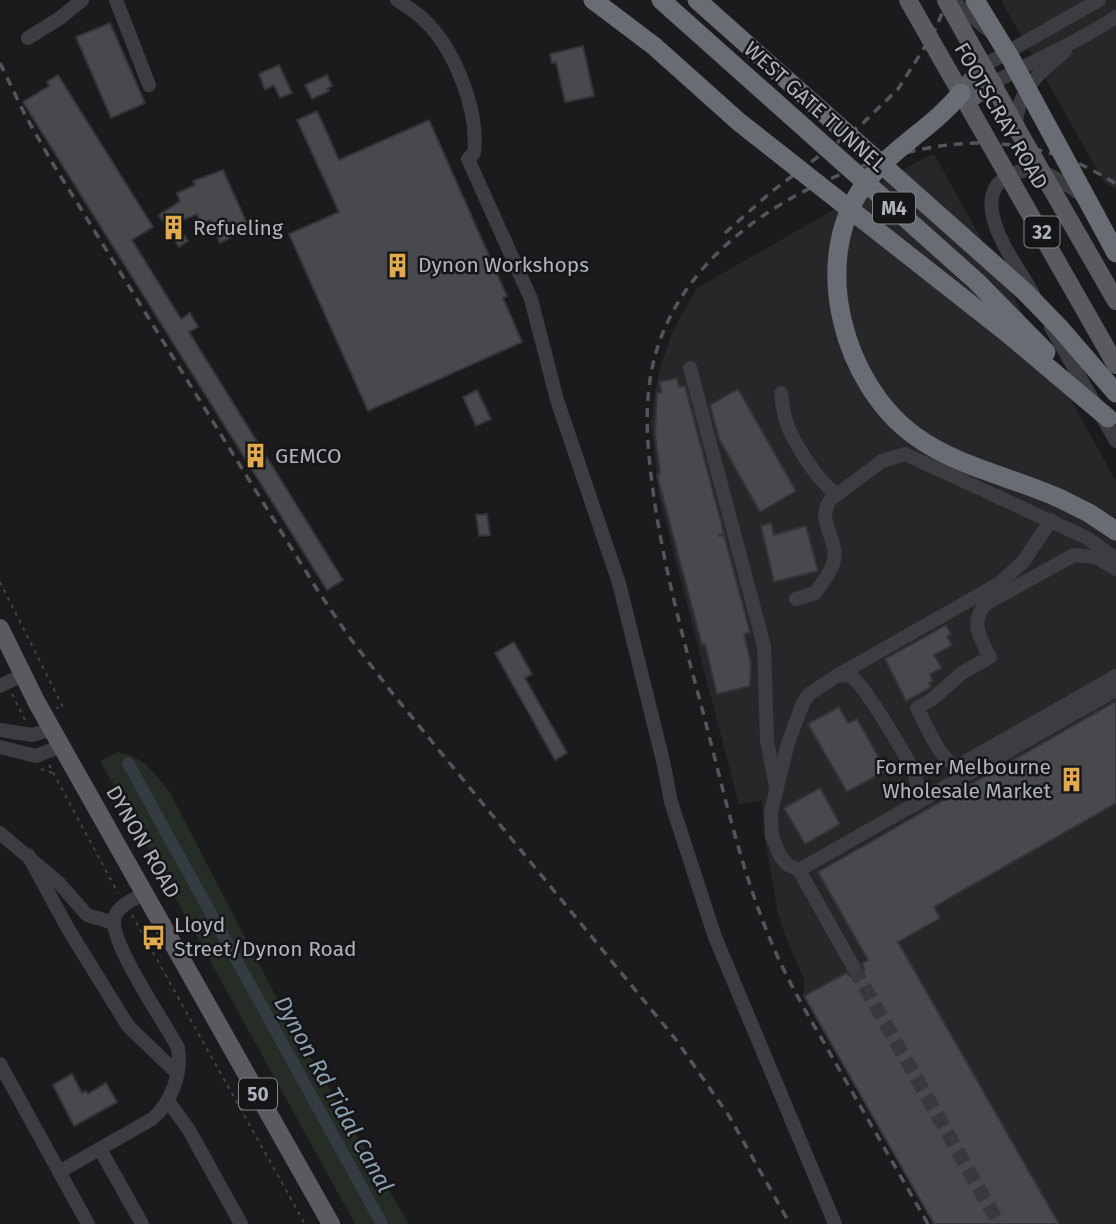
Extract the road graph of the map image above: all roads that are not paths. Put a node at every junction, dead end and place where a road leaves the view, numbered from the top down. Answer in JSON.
{"nodes":[{"id":1,"x":82,"y":0,"type":"edge"},
{"id":2,"x":116,"y":0,"type":"edge"},
{"id":3,"x":397,"y":0,"type":"edge"},
{"id":4,"x":593,"y":0,"type":"edge"},
{"id":5,"x":661,"y":0,"type":"edge"},
{"id":6,"x":697,"y":0,"type":"edge"},
{"id":7,"x":908,"y":0,"type":"edge"},
{"id":8,"x":946,"y":0,"type":"edge"},
{"id":9,"x":951,"y":0,"type":"edge"},
{"id":10,"x":975,"y":0,"type":"edge"},
{"id":11,"x":1099,"y":0,"type":"edge"},
{"id":12,"x":1116,"y":17,"type":"edge"},
{"id":13,"x":28,"y":38,"type":"dead end"},
{"id":14,"x":1032,"y":38,"type":"junction"},
{"id":15,"x":1080,"y":39,"type":"junction"},
{"id":16,"x":983,"y":66,"type":"junction"},
{"id":17,"x":993,"y":83,"type":"junction"},
{"id":18,"x":149,"y":85,"type":"dead end"},
{"id":19,"x":963,"y":97,"type":"junction"},
{"id":20,"x":1016,"y":127,"type":"junction"},
{"id":21,"x":1116,"y":241,"type":"edge"},
{"id":22,"x":1116,"y":253,"type":"edge"},
{"id":23,"x":1116,"y":301,"type":"edge"},
{"id":24,"x":1116,"y":365,"type":"edge"},
{"id":25,"x":690,"y":368,"type":"dead end"},
{"id":26,"x":780,"y":393,"type":"dead end"},
{"id":27,"x":1116,"y":393,"type":"edge"},
{"id":28,"x":1112,"y":423,"type":"edge"},
{"id":29,"x":1116,"y":441,"type":"edge"},
{"id":30,"x":836,"y":494,"type":"junction"},
{"id":31,"x":1051,"y":520,"type":"junction"},
{"id":32,"x":1116,"y":531,"type":"edge"},
{"id":33,"x":1114,"y":561,"type":"edge"},
{"id":34,"x":796,"y":599,"type":"dead end"},
{"id":35,"x":1,"y":632,"type":"edge"},
{"id":36,"x":22,"y":675,"type":"junction"},
{"id":37,"x":838,"y":675,"type":"junction"},
{"id":38,"x":1116,"y":677,"type":"edge"},
{"id":39,"x":0,"y":686,"type":"edge"},
{"id":40,"x":1116,"y":690,"type":"edge"},
{"id":41,"x":52,"y":729,"type":"junction"},
{"id":42,"x":0,"y":730,"type":"edge"},
{"id":43,"x":61,"y":746,"type":"junction"},
{"id":44,"x":0,"y":747,"type":"edge"},
{"id":45,"x":777,"y":788,"type":"junction"},
{"id":46,"x":913,"y":806,"type":"junction"},
{"id":47,"x":0,"y":833,"type":"edge"},
{"id":48,"x":28,"y":855,"type":"junction"},
{"id":49,"x":799,"y":870,"type":"junction"},
{"id":50,"x":146,"y":893,"type":"junction"},
{"id":51,"x":114,"y":923,"type":"junction"},
{"id":52,"x":854,"y":968,"type":"tunnel mouth"},
{"id":53,"x":0,"y":1064,"type":"edge"},
{"id":54,"x":177,"y":1073,"type":"junction"},
{"id":55,"x":168,"y":1101,"type":"junction"},
{"id":56,"x":100,"y":1149,"type":"junction"},
{"id":57,"x":60,"y":1172,"type":"junction"},
{"id":58,"x":88,"y":1224,"type":"edge"},
{"id":59,"x":142,"y":1224,"type":"edge"},
{"id":60,"x":241,"y":1224,"type":"edge"},
{"id":61,"x":331,"y":1224,"type":"edge"},
{"id":62,"x":835,"y":1224,"type":"edge"}],
"edges":[{"from":1,"to":13,"type":"street"},
{"from":2,"to":18,"type":"street"},
{"from":3,"to":62,"type":"street"},
{"from":4,"to":28,"type":"highway","bridge":true},
{"from":5,"to":28,"type":"highway","name":"WEST GATE TUNNEL","number":"M4","bridge":true},
{"from":6,"to":27,"type":"highway","name":"WEST GATE TUNNEL","number":"M4","bridge":true},
{"from":7,"to":19,"type":"main road","name":"FOOTSCRAY ROAD","number":"32","bridge":true},
{"from":8,"to":16,"type":"main road","name":"FOOTSCRAY ROAD","number":"32","bridge":true},
{"from":9,"to":14,"type":"street","bridge":true},
{"from":10,"to":22,"type":"highway","bridge":true},
{"from":11,"to":14,"type":"street"},
{"from":12,"to":15,"type":"street"},
{"from":14,"to":16,"type":"street"},
{"from":15,"to":17,"type":"street"},
{"from":15,"to":20,"type":"street"},
{"from":16,"to":17,"type":"main road","name":"FOOTSCRAY ROAD","number":"32"},
{"from":16,"to":19,"type":"main road"},
{"from":17,"to":19,"type":"main road"},
{"from":17,"to":20,"type":"main road","name":"FOOTSCRAY ROAD","number":"32"},
{"from":19,"to":24,"type":"main road","name":"FOOTSCRAY ROAD","number":"32","bridge":true},
{"from":19,"to":32,"type":"highway","bridge":true},
{"from":20,"to":23,"type":"main road","name":"FOOTSCRAY ROAD","number":"32","bridge":true},
{"from":21,"to":29,"type":"street"},
{"from":25,"to":45,"type":"street"},
{"from":26,"to":30,"type":"street"},
{"from":30,"to":31,"type":"street"},
{"from":30,"to":34,"type":"street"},
{"from":31,"to":33,"type":"street"},
{"from":31,"to":37,"type":"street"},
{"from":33,"to":38,"type":"street"},
{"from":35,"to":36,"type":"main road","name":"DYNON ROAD","number":"50"},
{"from":36,"to":39,"type":"street"},
{"from":36,"to":41,"type":"main road","name":"DYNON ROAD","number":"50"},
{"from":37,"to":45,"type":"street"},
{"from":37,"to":46,"type":"street"},
{"from":40,"to":46,"type":"street"},
{"from":41,"to":42,"type":"street"},
{"from":41,"to":43,"type":"main road","name":"DYNON ROAD","number":"50"},
{"from":43,"to":44,"type":"street"},
{"from":43,"to":50,"type":"main road","name":"DYNON ROAD","number":"50"},
{"from":45,"to":49,"type":"street"},
{"from":46,"to":49,"type":"street"},
{"from":47,"to":48,"type":"street"},
{"from":48,"to":51,"type":"street"},
{"from":48,"to":54,"type":"street"},
{"from":49,"to":52,"type":"street"},
{"from":50,"to":51,"type":"street"},
{"from":50,"to":61,"type":"main road","name":"DYNON ROAD","number":"50"},
{"from":51,"to":54,"type":"street"},
{"from":53,"to":57,"type":"street"},
{"from":54,"to":55,"type":"street"},
{"from":55,"to":56,"type":"street"},
{"from":55,"to":60,"type":"street"},
{"from":56,"to":57,"type":"street"},
{"from":56,"to":59,"type":"street"},
{"from":57,"to":58,"type":"street"}]}
